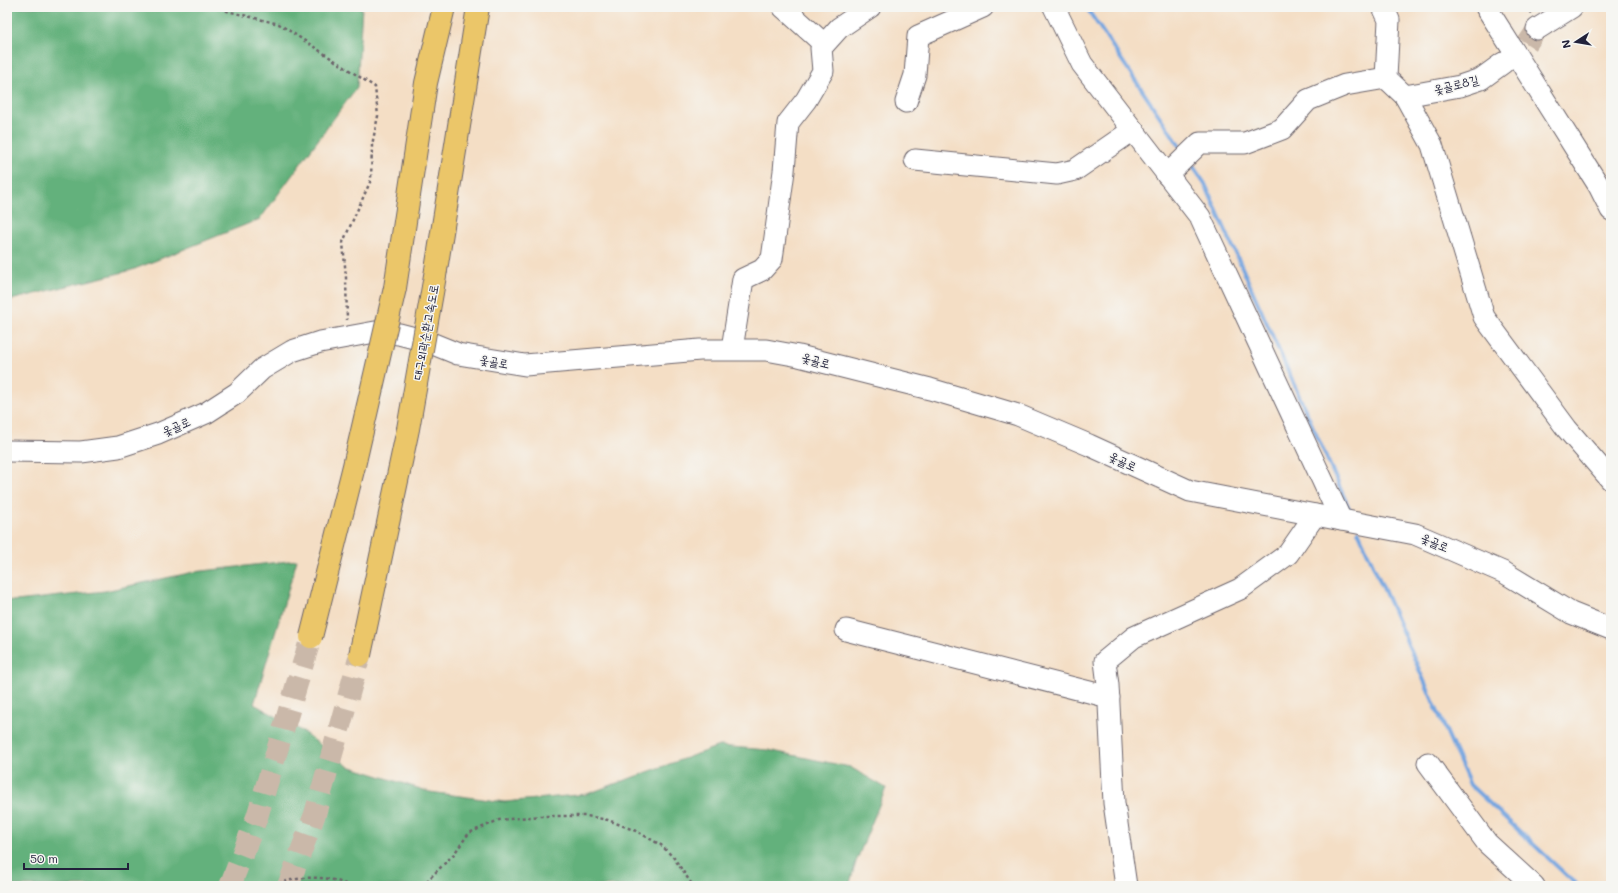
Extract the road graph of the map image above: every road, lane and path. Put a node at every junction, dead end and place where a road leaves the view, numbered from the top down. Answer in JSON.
{"nodes":[{"id":1,"x":221,"y":7,"type":"edge"},
{"id":2,"x":434,"y":7,"type":"edge"},
{"id":3,"x":444,"y":7,"type":"edge"},
{"id":4,"x":478,"y":7,"type":"edge"},
{"id":5,"x":783,"y":7,"type":"edge"},
{"id":6,"x":870,"y":7,"type":"edge"},
{"id":7,"x":983,"y":7,"type":"edge"},
{"id":8,"x":1054,"y":7,"type":"edge"},
{"id":9,"x":1383,"y":7,"type":"edge"},
{"id":10,"x":1486,"y":7,"type":"edge"},
{"id":11,"x":1572,"y":7,"type":"edge"},
{"id":12,"x":1537,"y":29,"type":"tunnel mouth"},
{"id":13,"x":824,"y":44,"type":"junction"},
{"id":14,"x":1503,"y":63,"type":"tunnel mouth"},
{"id":15,"x":1386,"y":78,"type":"junction"},
{"id":16,"x":426,"y":83,"type":"junction"},
{"id":17,"x":1405,"y":96,"type":"junction"},
{"id":18,"x":906,"y":102,"type":"dead end"},
{"id":19,"x":1133,"y":130,"type":"junction"},
{"id":20,"x":915,"y":160,"type":"dead end"},
{"id":21,"x":1168,"y":175,"type":"junction"},
{"id":22,"x":1611,"y":210,"type":"edge"},
{"id":23,"x":347,"y":336,"type":"junction"},
{"id":24,"x":732,"y":349,"type":"junction"},
{"id":25,"x":7,"y":451,"type":"edge"},
{"id":26,"x":1611,"y":480,"type":"edge"},
{"id":27,"x":1315,"y":515,"type":"junction"},
{"id":28,"x":1341,"y":520,"type":"junction"},
{"id":29,"x":1611,"y":629,"type":"edge"},
{"id":30,"x":846,"y":630,"type":"dead end"},
{"id":31,"x":312,"y":637,"type":"tunnel mouth"},
{"id":32,"x":360,"y":654,"type":"tunnel mouth"},
{"id":33,"x":1109,"y":697,"type":"junction"},
{"id":34,"x":1428,"y":762,"type":"dead end"},
{"id":35,"x":273,"y":886,"type":"edge"},
{"id":36,"x":349,"y":886,"type":"edge"},
{"id":37,"x":416,"y":886,"type":"edge"},
{"id":38,"x":693,"y":886,"type":"edge"},
{"id":39,"x":1126,"y":886,"type":"edge"},
{"id":40,"x":1534,"y":886,"type":"edge"}],
"edges":[{"from":1,"to":23,"type":"path"},
{"from":2,"to":16,"type":"highway"},
{"from":3,"to":16,"type":"highway"},
{"from":4,"to":32,"type":"highway","name":"대구외곽순환고속도로","bridge":true},
{"from":5,"to":13,"type":"street"},
{"from":6,"to":13,"type":"street"},
{"from":7,"to":18,"type":"street"},
{"from":8,"to":19,"type":"street"},
{"from":9,"to":15,"type":"street"},
{"from":10,"to":22,"type":"street"},
{"from":11,"to":12,"type":"street"},
{"from":13,"to":24,"type":"street"},
{"from":14,"to":17,"type":"street","name":"옻골로8길"},
{"from":15,"to":17,"type":"street"},
{"from":15,"to":21,"type":"street"},
{"from":16,"to":31,"type":"highway","bridge":true},
{"from":17,"to":26,"type":"street"},
{"from":19,"to":20,"type":"street"},
{"from":19,"to":21,"type":"street"},
{"from":21,"to":28,"type":"street"},
{"from":23,"to":24,"type":"street","name":"옻골로"},
{"from":23,"to":25,"type":"street","name":"옻골로"},
{"from":24,"to":27,"type":"street","name":"옻골로"},
{"from":27,"to":28,"type":"street","name":"옻골로"},
{"from":27,"to":33,"type":"street"},
{"from":28,"to":29,"type":"street","name":"옻골로"},
{"from":30,"to":33,"type":"street"},
{"from":33,"to":39,"type":"street"},
{"from":34,"to":40,"type":"street"},
{"from":35,"to":36,"type":"path"},
{"from":37,"to":38,"type":"path"}]}
